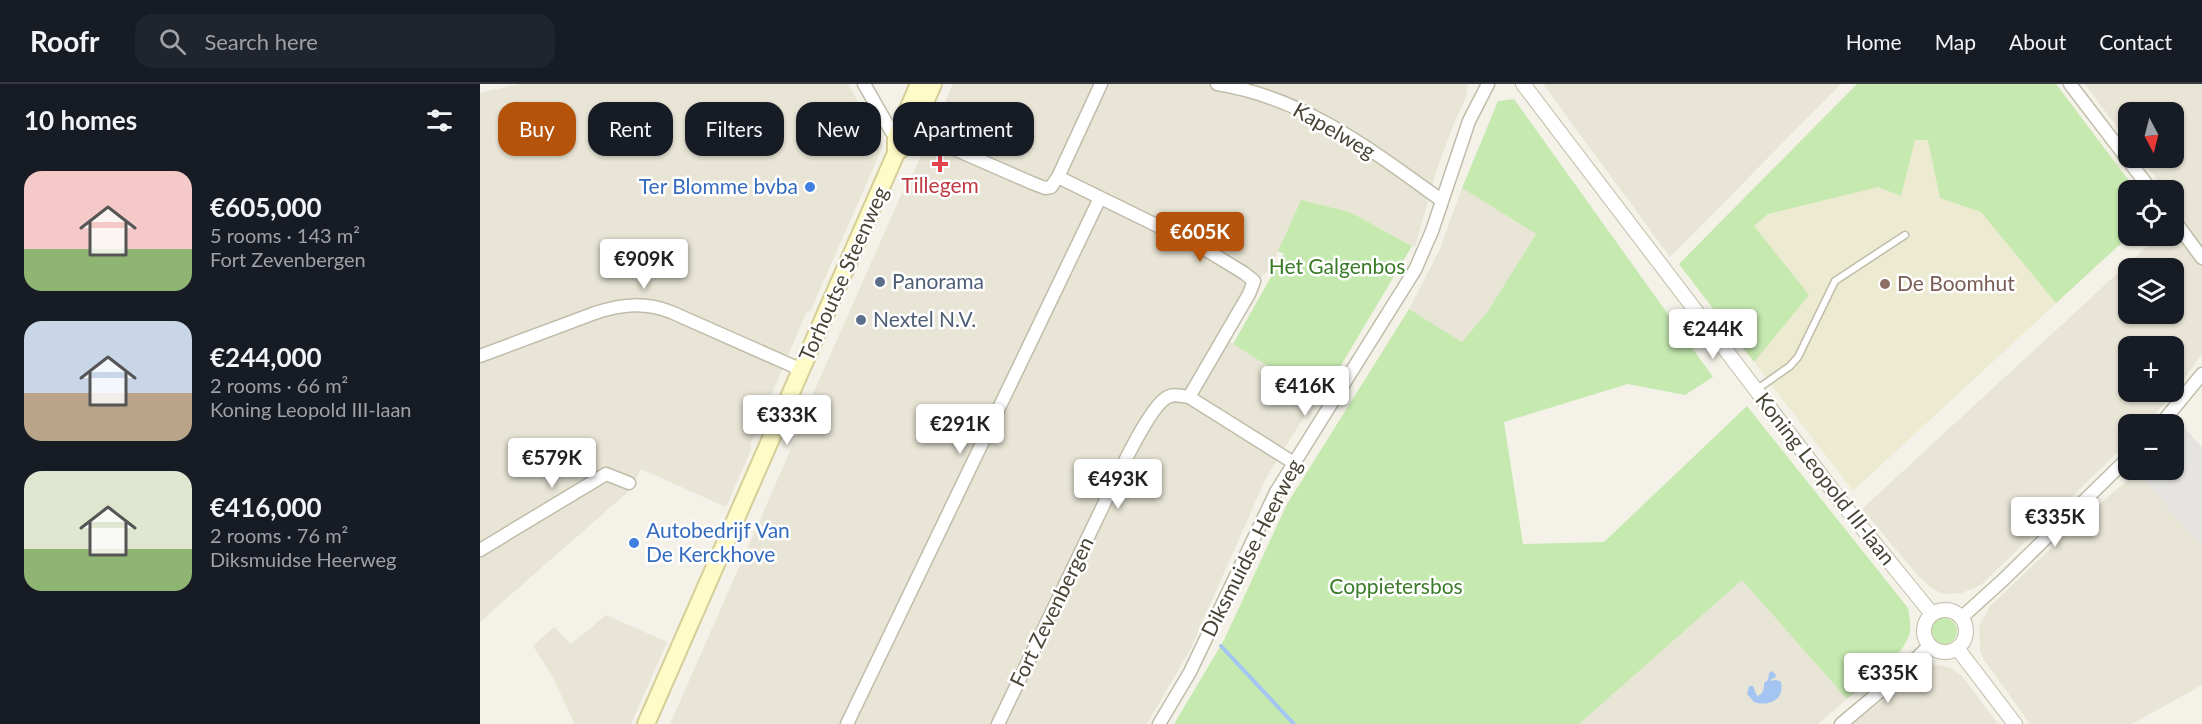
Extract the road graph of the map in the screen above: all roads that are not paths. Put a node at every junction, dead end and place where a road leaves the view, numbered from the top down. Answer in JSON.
{"nodes":[{"id":1,"x":864,"y":84,"type":"edge"},
{"id":2,"x":919,"y":84,"type":"edge"},
{"id":3,"x":933,"y":84,"type":"edge"},
{"id":4,"x":1101,"y":84,"type":"edge"},
{"id":5,"x":1222,"y":84,"type":"edge"},
{"id":6,"x":1488,"y":84,"type":"edge"},
{"id":7,"x":1523,"y":84,"type":"edge"},
{"id":8,"x":2070,"y":84,"type":"edge"},
{"id":9,"x":914,"y":102,"type":"edge"},
{"id":10,"x":923,"y":102,"type":"edge"},
{"id":11,"x":893,"y":124,"type":"edge"},
{"id":12,"x":895,"y":156,"type":"edge"},
{"id":13,"x":954,"y":156,"type":"edge"},
{"id":14,"x":1058,"y":177,"type":"junction"},
{"id":15,"x":2143,"y":180,"type":"edge"},
{"id":16,"x":1100,"y":198,"type":"junction"},
{"id":17,"x":1441,"y":200,"type":"junction"},
{"id":18,"x":2184,"y":234,"type":"edge"},
{"id":19,"x":1905,"y":235,"type":"dead end"},
{"id":20,"x":2202,"y":258,"type":"edge"},
{"id":21,"x":480,"y":357,"type":"edge"},
{"id":22,"x":802,"y":370,"type":"junction"},
{"id":23,"x":2202,"y":374,"type":"edge"},
{"id":24,"x":1756,"y":391,"type":"junction"},
{"id":25,"x":1189,"y":397,"type":"junction"},
{"id":26,"x":2169,"y":414,"type":"edge"},
{"id":27,"x":1293,"y":463,"type":"junction"},
{"id":28,"x":2118,"y":468,"type":"edge"},
{"id":29,"x":629,"y":483,"type":"dead end"},
{"id":30,"x":480,"y":550,"type":"edge"},
{"id":31,"x":1932,"y":614,"type":"junction"},
{"id":32,"x":1961,"y":618,"type":"junction"},
{"id":33,"x":1930,"y":645,"type":"junction"},
{"id":34,"x":1957,"y":648,"type":"junction"},
{"id":35,"x":646,"y":724,"type":"edge"},
{"id":36,"x":847,"y":724,"type":"edge"},
{"id":37,"x":998,"y":724,"type":"edge"},
{"id":38,"x":1159,"y":724,"type":"edge"},
{"id":39,"x":1841,"y":724,"type":"edge"},
{"id":40,"x":2015,"y":724,"type":"edge"}],
"edges":[{"from":1,"to":11,"type":"street"},
{"from":2,"to":9,"type":"main road","name":"Torhoutse Steenweg"},
{"from":3,"to":10,"type":"main road","name":"Torhoutse Steenweg"},
{"from":4,"to":14,"type":"street"},
{"from":5,"to":17,"type":"street","name":"Kapelweg"},
{"from":6,"to":17,"type":"street","name":"Diksmuidse Heerweg"},
{"from":7,"to":24,"type":"street","name":"Koning Leopold III-laan"},
{"from":8,"to":15,"type":"street"},
{"from":12,"to":22,"type":"main road","name":"Torhoutse Steenweg"},
{"from":13,"to":14,"type":"street"},
{"from":14,"to":16,"type":"street"},
{"from":16,"to":25,"type":"street"},
{"from":16,"to":36,"type":"street"},
{"from":17,"to":27,"type":"street","name":"Diksmuidse Heerweg"},
{"from":18,"to":20,"type":"street"},
{"from":19,"to":24,"type":"lane"},
{"from":21,"to":22,"type":"street"},
{"from":22,"to":35,"type":"main road","name":"Torhoutse Steenweg"},
{"from":23,"to":26,"type":"street"},
{"from":24,"to":31,"type":"street","name":"Koning Leopold III-laan"},
{"from":25,"to":27,"type":"street"},
{"from":25,"to":37,"type":"street","name":"Fort Zevenbergen"},
{"from":27,"to":38,"type":"street","name":"Diksmuidse Heerweg"},
{"from":28,"to":32,"type":"street"},
{"from":29,"to":30,"type":"street"},
{"from":31,"to":32,"type":"street"},
{"from":31,"to":33,"type":"street"},
{"from":32,"to":34,"type":"street"},
{"from":33,"to":34,"type":"street"},
{"from":33,"to":39,"type":"street"},
{"from":34,"to":40,"type":"street"}]}
